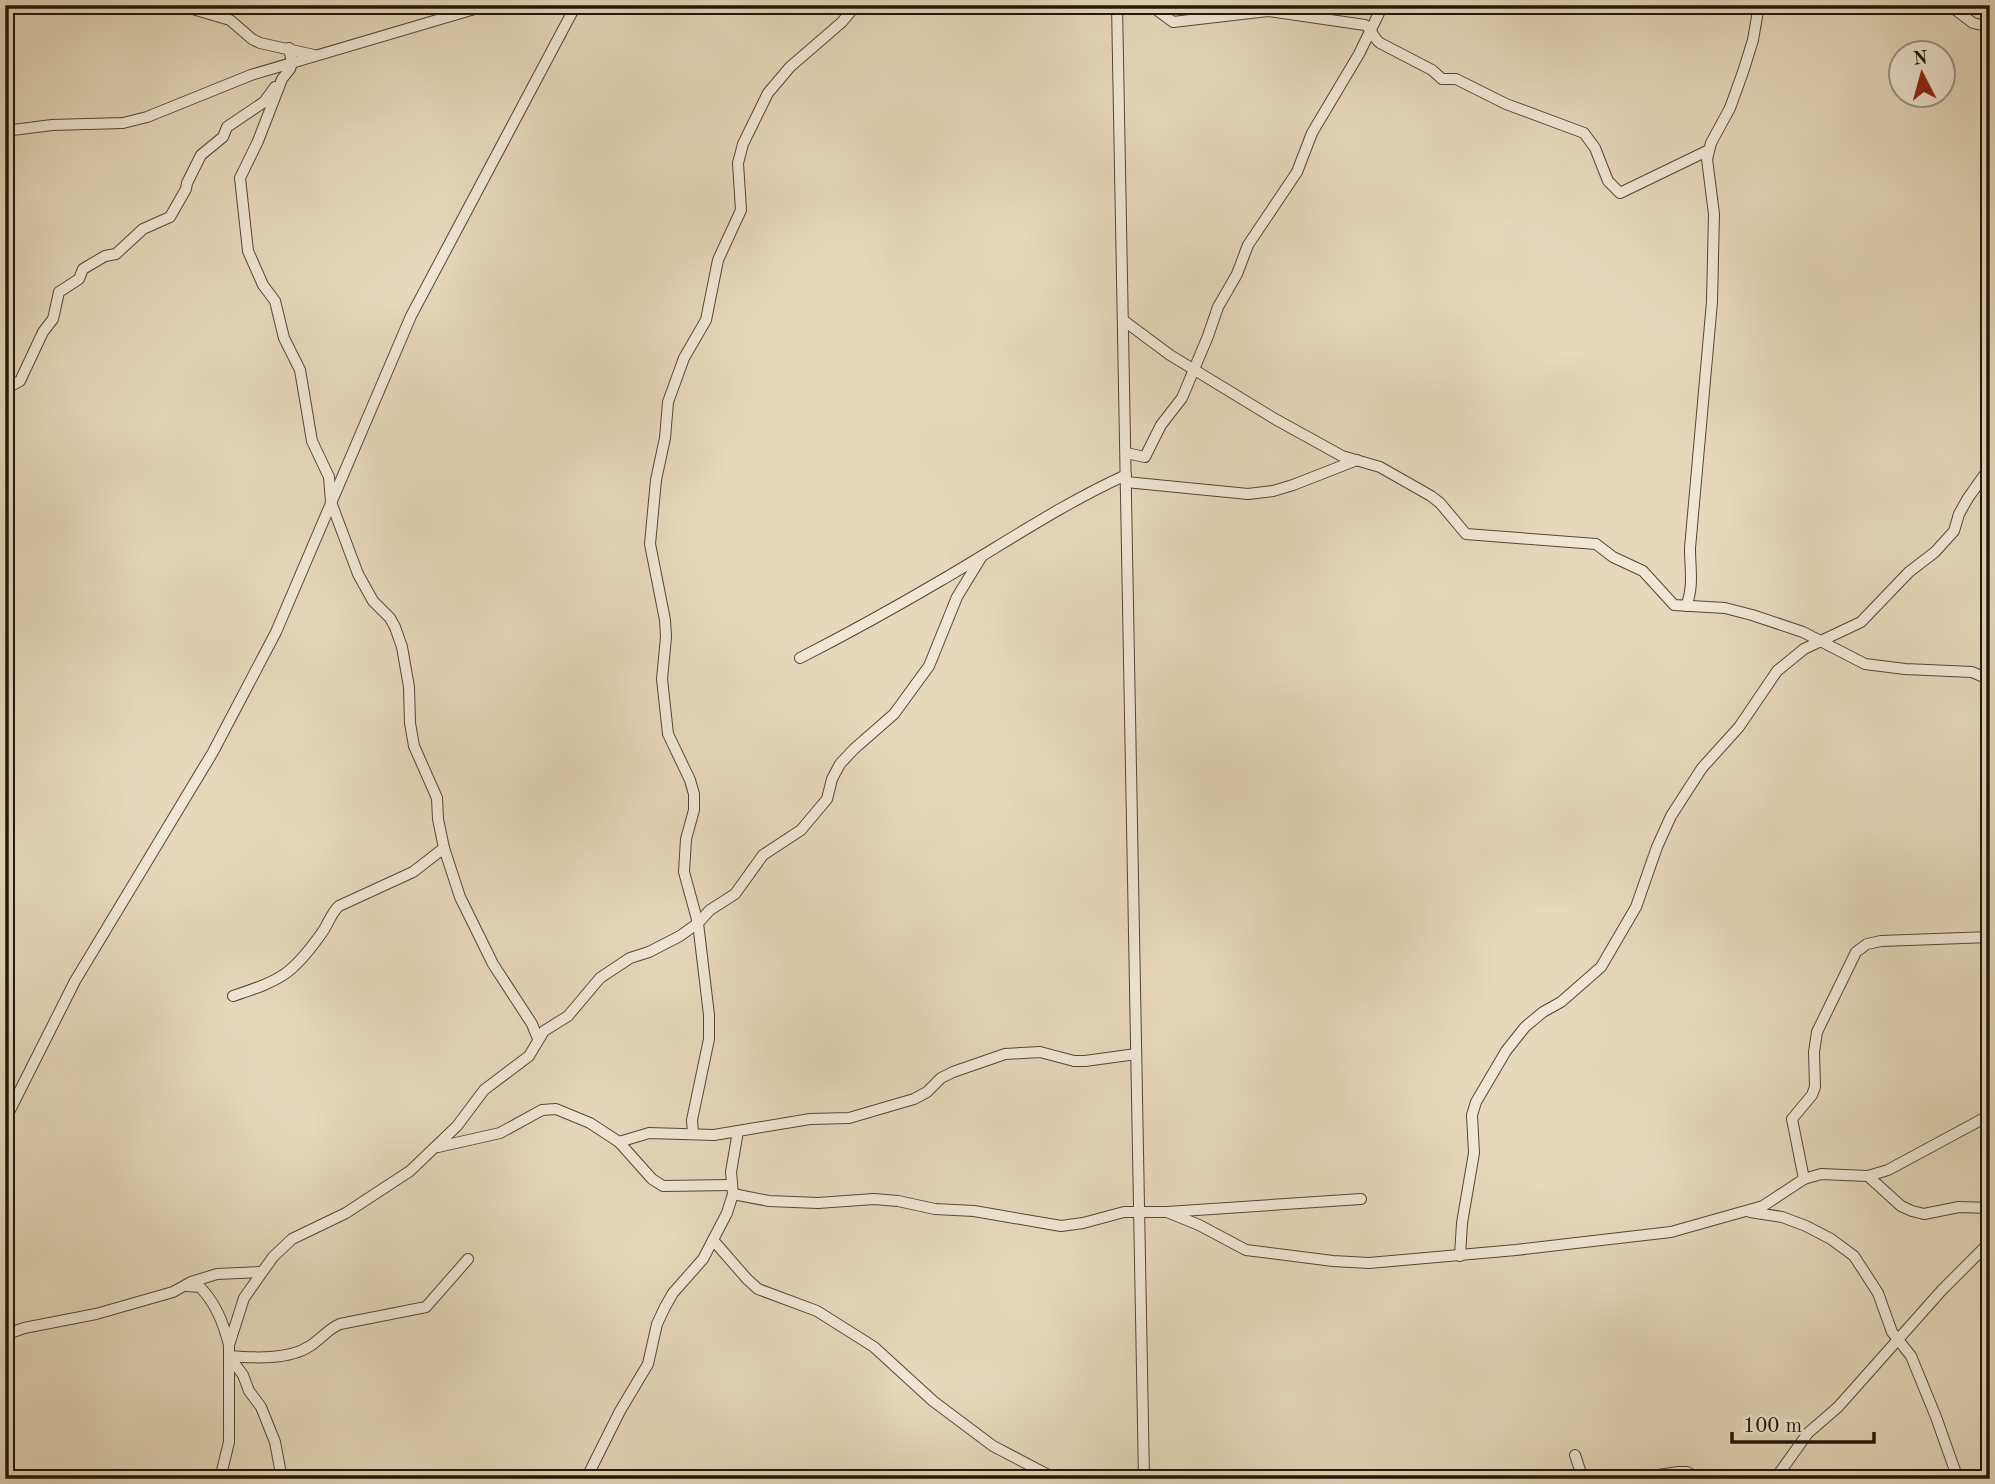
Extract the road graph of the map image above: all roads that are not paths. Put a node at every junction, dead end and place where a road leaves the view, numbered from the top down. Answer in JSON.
{"nodes":[{"id":1,"x":179,"y":5,"type":"edge"},
{"id":2,"x":442,"y":5,"type":"edge"},
{"id":3,"x":488,"y":5,"type":"edge"},
{"id":4,"x":576,"y":5,"type":"edge"},
{"id":5,"x":856,"y":5,"type":"edge"},
{"id":6,"x":1117,"y":5,"type":"edge"},
{"id":7,"x":1150,"y":5,"type":"edge"},
{"id":8,"x":1380,"y":5,"type":"edge"},
{"id":9,"x":1759,"y":5,"type":"edge"},
{"id":10,"x":1949,"y":5,"type":"edge"},
{"id":11,"x":454,"y":15,"type":"junction"},
{"id":12,"x":1990,"y":27,"type":"edge"},
{"id":13,"x":1370,"y":31,"type":"junction"},
{"id":14,"x":289,"y":48,"type":"junction"},
{"id":15,"x":317,"y":55,"type":"junction"},
{"id":16,"x":292,"y":63,"type":"junction"},
{"id":17,"x":282,"y":79,"type":"junction"},
{"id":18,"x":5,"y":131,"type":"edge"},
{"id":19,"x":1709,"y":150,"type":"junction"},
{"id":20,"x":1123,"y":320,"type":"junction"},
{"id":21,"x":1194,"y":369,"type":"junction"},
{"id":22,"x":5,"y":389,"type":"edge"},
{"id":23,"x":1126,"y":453,"type":"junction"},
{"id":24,"x":1357,"y":460,"type":"junction"},
{"id":25,"x":1990,"y":467,"type":"edge"},
{"id":26,"x":1126,"y":479,"type":"junction"},
{"id":27,"x":331,"y":502,"type":"junction"},
{"id":28,"x":982,"y":556,"type":"junction"},
{"id":29,"x":1686,"y":606,"type":"junction"},
{"id":30,"x":1820,"y":640,"type":"junction"},
{"id":31,"x":800,"y":658,"type":"dead end"},
{"id":32,"x":1990,"y":680,"type":"edge"},
{"id":33,"x":444,"y":848,"type":"junction"},
{"id":34,"x":698,"y":923,"type":"junction"},
{"id":35,"x":1990,"y":937,"type":"edge"},
{"id":36,"x":233,"y":996,"type":"dead end"},
{"id":37,"x":538,"y":1039,"type":"junction"},
{"id":38,"x":1136,"y":1054,"type":"junction"},
{"id":39,"x":1990,"y":1115,"type":"edge"},
{"id":40,"x":5,"y":1120,"type":"edge"},
{"id":41,"x":738,"y":1130,"type":"junction"},
{"id":42,"x":693,"y":1133,"type":"junction"},
{"id":43,"x":619,"y":1142,"type":"junction"},
{"id":44,"x":431,"y":1151,"type":"junction"},
{"id":45,"x":1868,"y":1176,"type":"junction"},
{"id":46,"x":1804,"y":1179,"type":"junction"},
{"id":47,"x":732,"y":1190,"type":"junction"},
{"id":48,"x":1139,"y":1194,"type":"junction"},
{"id":49,"x":1361,"y":1199,"type":"dead end"},
{"id":50,"x":1990,"y":1208,"type":"edge"},
{"id":51,"x":1124,"y":1212,"type":"junction"},
{"id":52,"x":1139,"y":1212,"type":"junction"},
{"id":53,"x":1167,"y":1212,"type":"junction"},
{"id":54,"x":1746,"y":1212,"type":"junction"},
{"id":55,"x":713,"y":1240,"type":"junction"},
{"id":56,"x":1990,"y":1242,"type":"edge"},
{"id":57,"x":1460,"y":1256,"type":"junction"},
{"id":58,"x":468,"y":1259,"type":"dead end"},
{"id":59,"x":261,"y":1272,"type":"junction"},
{"id":60,"x":183,"y":1287,"type":"junction"},
{"id":61,"x":5,"y":1335,"type":"edge"},
{"id":62,"x":1897,"y":1338,"type":"junction"},
{"id":63,"x":229,"y":1351,"type":"junction"},
{"id":64,"x":1575,"y":1455,"type":"dead end"},
{"id":65,"x":1145,"y":1477,"type":"edge"},
{"id":66,"x":220,"y":1479,"type":"edge"},
{"id":67,"x":282,"y":1479,"type":"edge"},
{"id":68,"x":586,"y":1479,"type":"edge"},
{"id":69,"x":1056,"y":1479,"type":"edge"},
{"id":70,"x":1591,"y":1479,"type":"edge"},
{"id":71,"x":1629,"y":1479,"type":"edge"},
{"id":72,"x":1700,"y":1479,"type":"edge"},
{"id":73,"x":1775,"y":1479,"type":"edge"},
{"id":74,"x":1958,"y":1479,"type":"edge"}],
"edges":[{"from":1,"to":14,"type":"street"},
{"from":2,"to":11,"type":"street"},
{"from":3,"to":11,"type":"street"},
{"from":4,"to":27,"type":"street"},
{"from":5,"to":34,"type":"street"},
{"from":6,"to":20,"type":"street"},
{"from":7,"to":13,"type":"street"},
{"from":8,"to":13,"type":"street"},
{"from":9,"to":19,"type":"street"},
{"from":10,"to":12,"type":"street"},
{"from":11,"to":15,"type":"street"},
{"from":13,"to":19,"type":"street"},
{"from":13,"to":21,"type":"street"},
{"from":14,"to":15,"type":"street"},
{"from":14,"to":16,"type":"street"},
{"from":15,"to":16,"type":"street"},
{"from":16,"to":17,"type":"street"},
{"from":16,"to":18,"type":"street"},
{"from":17,"to":22,"type":"street"},
{"from":17,"to":27,"type":"street"},
{"from":19,"to":29,"type":"street"},
{"from":20,"to":21,"type":"street"},
{"from":20,"to":23,"type":"street"},
{"from":21,"to":23,"type":"street"},
{"from":21,"to":24,"type":"street"},
{"from":23,"to":26,"type":"street"},
{"from":24,"to":26,"type":"street"},
{"from":24,"to":29,"type":"street"},
{"from":25,"to":30,"type":"street"},
{"from":26,"to":28,"type":"street"},
{"from":26,"to":38,"type":"street"},
{"from":27,"to":33,"type":"street"},
{"from":27,"to":40,"type":"street"},
{"from":28,"to":31,"type":"street"},
{"from":28,"to":34,"type":"street"},
{"from":29,"to":30,"type":"street"},
{"from":30,"to":32,"type":"street"},
{"from":30,"to":57,"type":"street"},
{"from":33,"to":36,"type":"street"},
{"from":33,"to":37,"type":"street"},
{"from":34,"to":37,"type":"street"},
{"from":34,"to":42,"type":"street"},
{"from":35,"to":46,"type":"street"},
{"from":37,"to":44,"type":"street"},
{"from":38,"to":41,"type":"street"},
{"from":38,"to":48,"type":"street"},
{"from":39,"to":45,"type":"street"},
{"from":41,"to":42,"type":"street"},
{"from":41,"to":47,"type":"street"},
{"from":42,"to":43,"type":"street"},
{"from":43,"to":44,"type":"street"},
{"from":43,"to":47,"type":"street"},
{"from":44,"to":59,"type":"street"},
{"from":45,"to":46,"type":"street"},
{"from":45,"to":50,"type":"street"},
{"from":46,"to":54,"type":"street"},
{"from":47,"to":51,"type":"street"},
{"from":47,"to":55,"type":"street"},
{"from":48,"to":51,"type":"street"},
{"from":48,"to":52,"type":"street"},
{"from":49,"to":53,"type":"street"},
{"from":51,"to":52,"type":"street"},
{"from":52,"to":53,"type":"street"},
{"from":52,"to":65,"type":"street"},
{"from":53,"to":57,"type":"street"},
{"from":54,"to":57,"type":"street"},
{"from":54,"to":62,"type":"street"},
{"from":55,"to":68,"type":"street"},
{"from":55,"to":69,"type":"street"},
{"from":56,"to":62,"type":"street"},
{"from":58,"to":63,"type":"street"},
{"from":59,"to":60,"type":"street"},
{"from":59,"to":63,"type":"street"},
{"from":60,"to":61,"type":"street"},
{"from":60,"to":63,"type":"street"},
{"from":62,"to":73,"type":"street"},
{"from":62,"to":74,"type":"street"},
{"from":63,"to":66,"type":"street"},
{"from":63,"to":67,"type":"street"},
{"from":64,"to":70,"type":"street"},
{"from":71,"to":72,"type":"street"}]}
